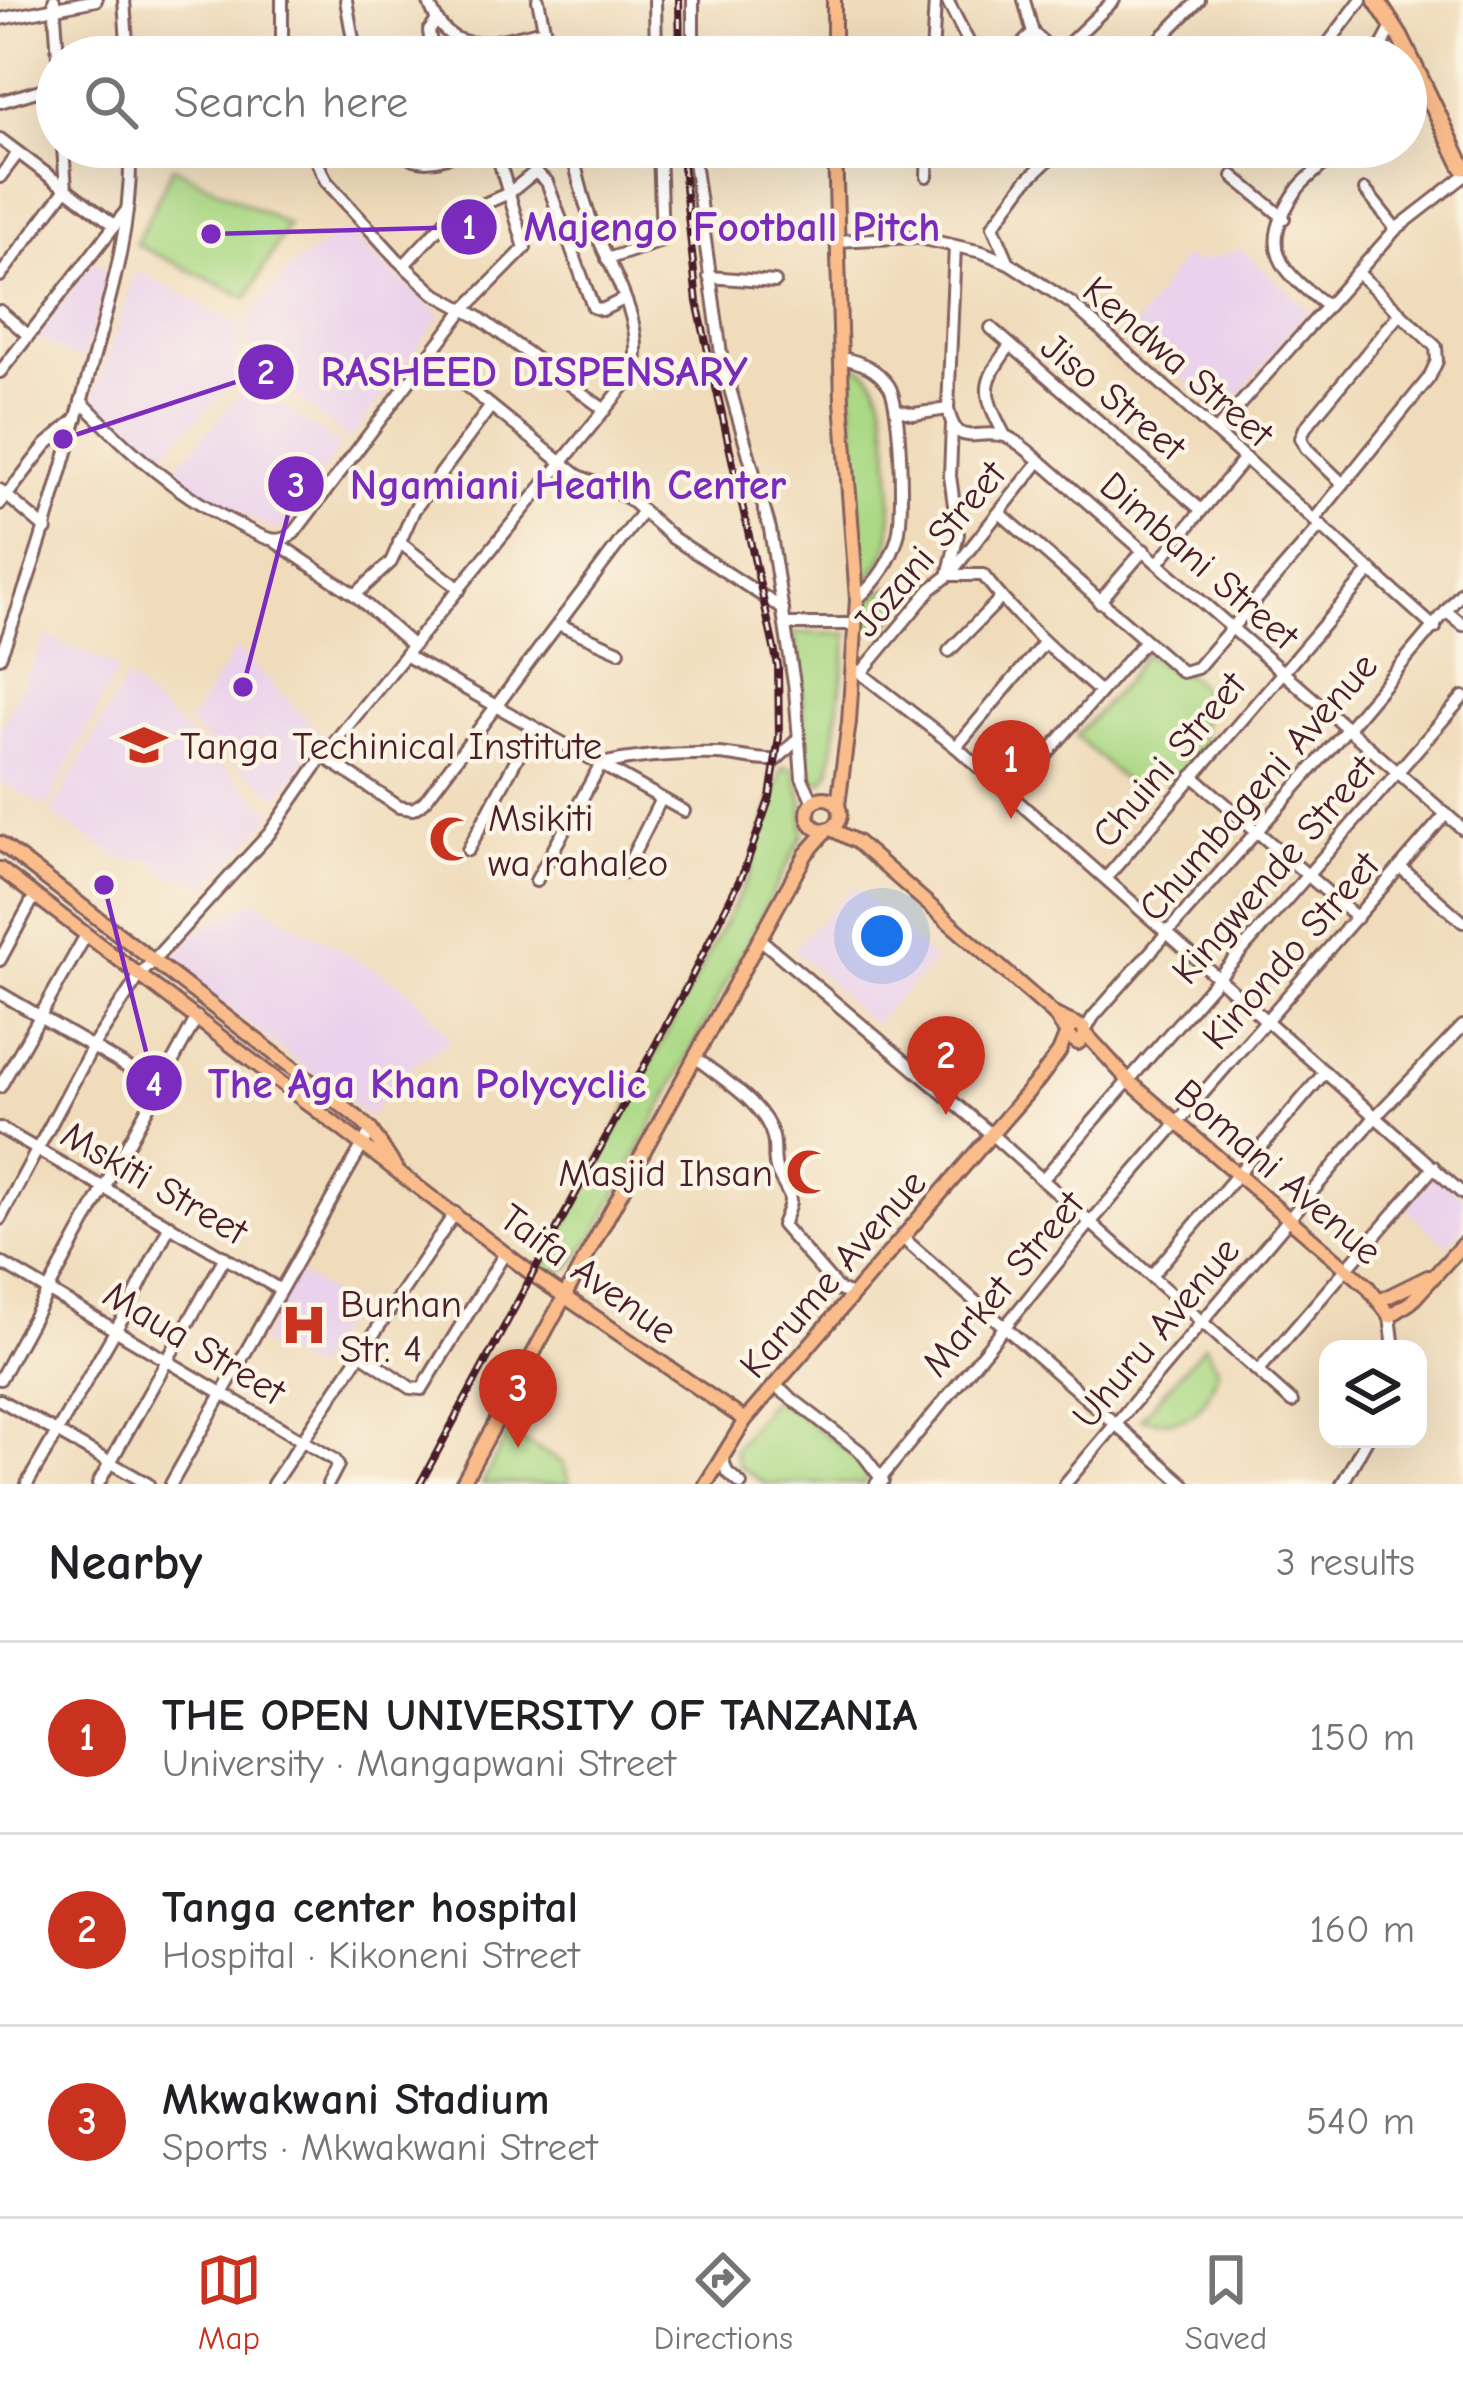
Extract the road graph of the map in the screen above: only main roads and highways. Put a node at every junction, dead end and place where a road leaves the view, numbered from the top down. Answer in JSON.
{"nodes":[{"id":1,"x":834,"y":0,"type":"edge"},
{"id":2,"x":834,"y":36,"type":"edge"},
{"id":3,"x":1427,"y":91,"type":"edge"},
{"id":4,"x":1463,"y":166,"type":"edge"},
{"id":5,"x":835,"y":168,"type":"edge"},
{"id":6,"x":841,"y":769,"type":"junction"},
{"id":7,"x":818,"y":800,"type":"junction"},
{"id":8,"x":839,"y":810,"type":"junction"},
{"id":9,"x":810,"y":822,"type":"junction"},
{"id":10,"x":829,"y":829,"type":"junction"},
{"id":11,"x":857,"y":842,"type":"junction"},
{"id":12,"x":0,"y":843,"type":"edge"},
{"id":13,"x":806,"y":854,"type":"junction"},
{"id":14,"x":0,"y":869,"type":"edge"},
{"id":15,"x":1076,"y":1033,"type":"junction"},
{"id":16,"x":311,"y":1081,"type":"junction"},
{"id":17,"x":299,"y":1096,"type":"junction"},
{"id":18,"x":399,"y":1173,"type":"junction"},
{"id":19,"x":1463,"y":1244,"type":"edge"},
{"id":20,"x":1434,"y":1274,"type":"junction"},
{"id":21,"x":566,"y":1299,"type":"junction"},
{"id":22,"x":1381,"y":1300,"type":"junction"},
{"id":23,"x":745,"y":1420,"type":"junction"},
{"id":24,"x":462,"y":1484,"type":"edge"},
{"id":25,"x":706,"y":1484,"type":"edge"}],
"edges":[{"from":1,"to":2,"type":"main road"},
{"from":3,"to":4,"type":"highway"},
{"from":5,"to":6,"type":"main road"},
{"from":6,"to":7,"type":"main road"},
{"from":6,"to":8,"type":"main road"},
{"from":7,"to":8,"type":"main road"},
{"from":7,"to":9,"type":"main road"},
{"from":8,"to":10,"type":"main road"},
{"from":8,"to":11,"type":"main road"},
{"from":9,"to":10,"type":"main road"},
{"from":9,"to":13,"type":"main road"},
{"from":10,"to":11,"type":"main road"},
{"from":10,"to":13,"type":"main road"},
{"from":11,"to":15,"type":"main road"},
{"from":12,"to":16,"type":"main road","name":"Taifa Avenue"},
{"from":13,"to":21,"type":"main road"},
{"from":14,"to":17,"type":"main road","name":"Taifa Avenue"},
{"from":15,"to":22,"type":"main road","name":"Bomani Avenue"},
{"from":15,"to":23,"type":"main road","name":"Karume Avenue"},
{"from":16,"to":17,"type":"main road"},
{"from":16,"to":18,"type":"main road","name":"Taifa Avenue"},
{"from":17,"to":18,"type":"main road","name":"Taifa Avenue"},
{"from":18,"to":21,"type":"main road","name":"Taifa Avenue"},
{"from":19,"to":20,"type":"main road"},
{"from":20,"to":22,"type":"main road"},
{"from":20,"to":22,"type":"main road","name":"Bomani Avenue"},
{"from":21,"to":23,"type":"main road","name":"Taifa Avenue"},
{"from":21,"to":24,"type":"main road"},
{"from":23,"to":25,"type":"main road","name":"Karume Avenue"}]}
